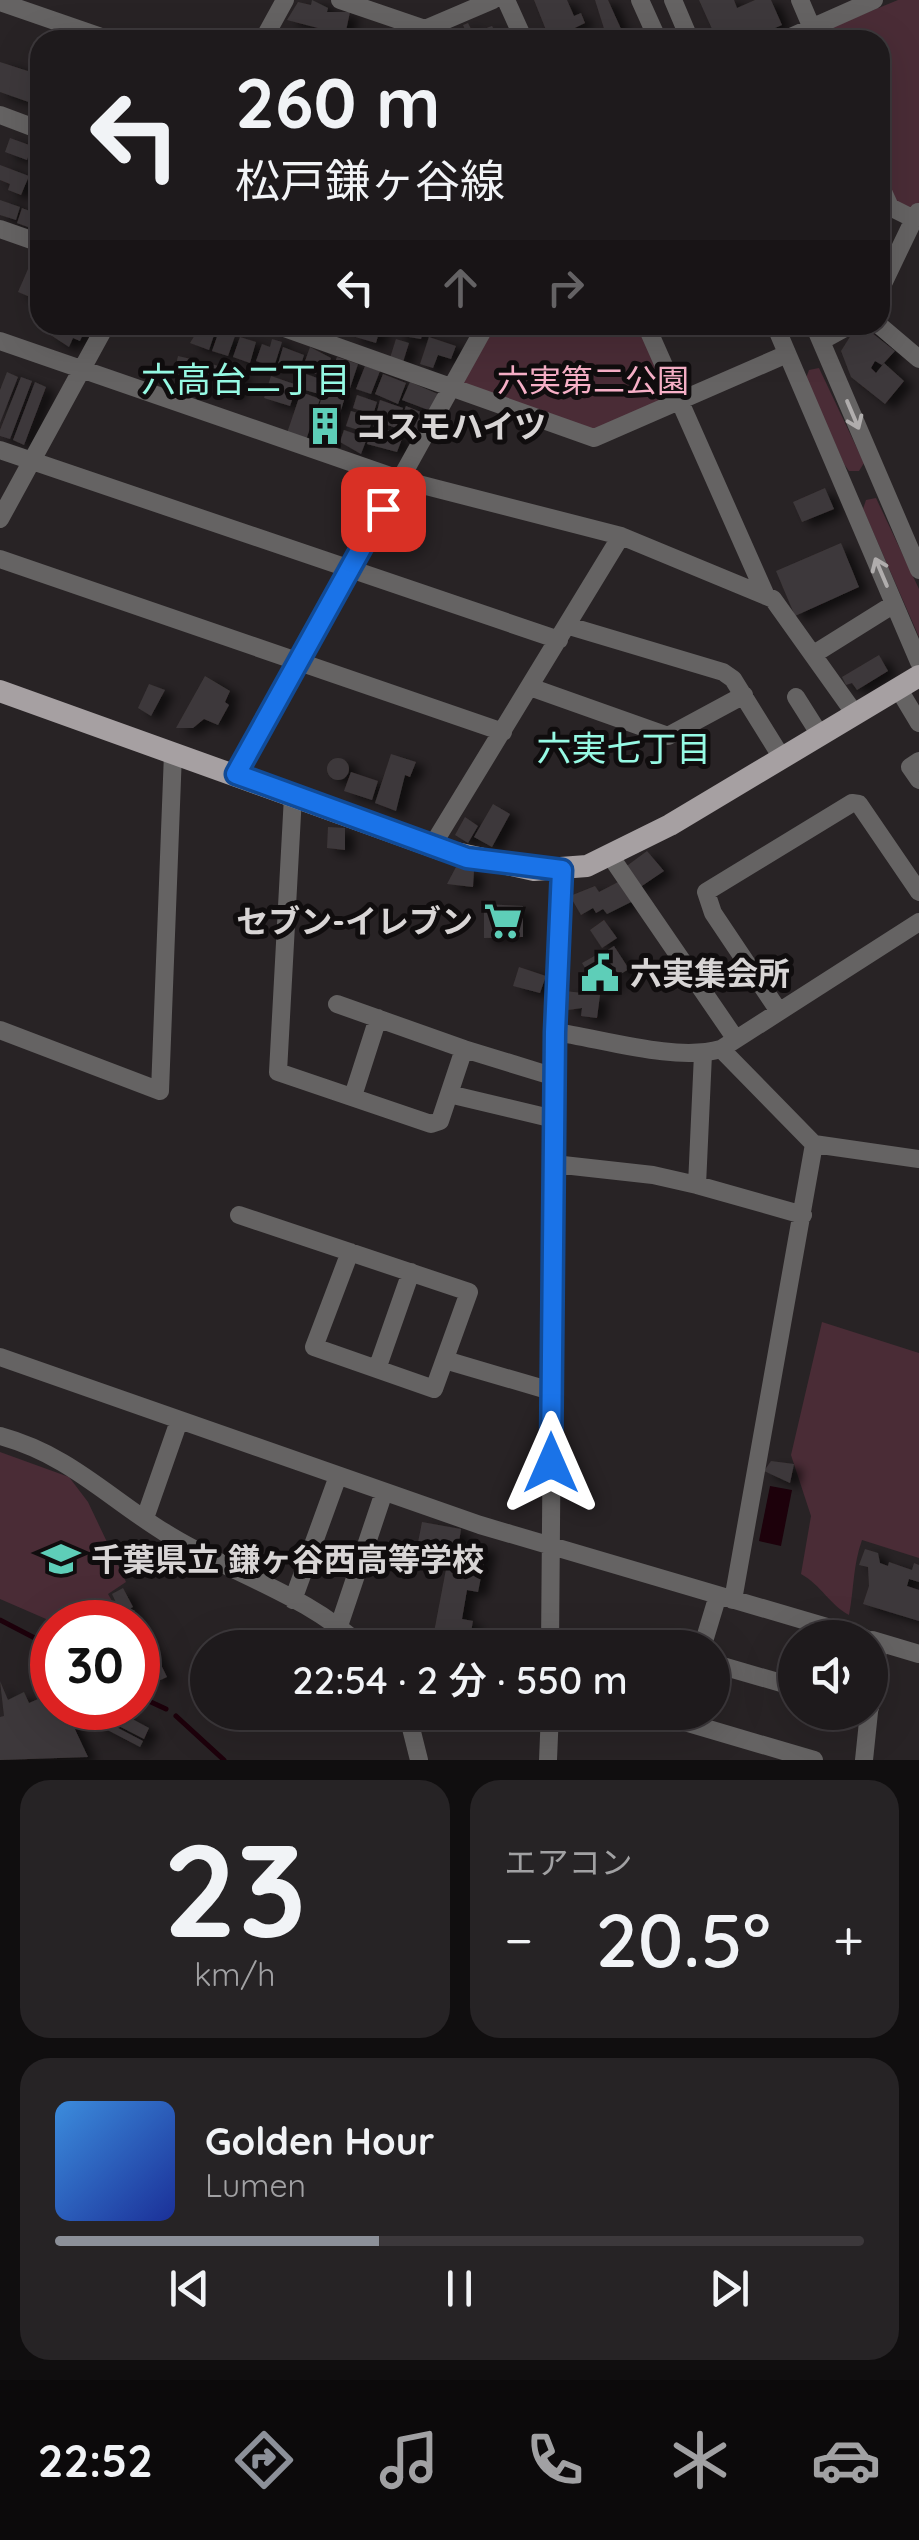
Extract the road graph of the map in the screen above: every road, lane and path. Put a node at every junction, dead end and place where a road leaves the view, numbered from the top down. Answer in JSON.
{"nodes":[{"id":1,"x":285,"y":0,"type":"edge"},
{"id":2,"x":340,"y":0,"type":"edge"},
{"id":3,"x":494,"y":0,"type":"edge"},
{"id":4,"x":506,"y":0,"type":"edge"},
{"id":5,"x":640,"y":0,"type":"edge"},
{"id":6,"x":673,"y":0,"type":"edge"},
{"id":7,"x":800,"y":0,"type":"edge"},
{"id":8,"x":874,"y":0,"type":"edge"},
{"id":9,"x":0,"y":2,"type":"edge"},
{"id":10,"x":81,"y":30,"type":"edge"},
{"id":11,"x":268,"y":30,"type":"edge"},
{"id":12,"x":520,"y":30,"type":"edge"},
{"id":13,"x":654,"y":30,"type":"edge"},
{"id":14,"x":686,"y":30,"type":"edge"},
{"id":15,"x":812,"y":30,"type":"edge"},
{"id":16,"x":821,"y":30,"type":"edge"},
{"id":17,"x":0,"y":116,"type":"edge"},
{"id":18,"x":30,"y":126,"type":"edge"},
{"id":19,"x":890,"y":207,"type":"edge"},
{"id":20,"x":917,"y":215,"type":"edge"},
{"id":21,"x":0,"y":229,"type":"edge"},
{"id":22,"x":30,"y":239,"type":"edge"},
{"id":23,"x":890,"y":270,"type":"edge"},
{"id":24,"x":890,"y":334,"type":"edge"},
{"id":25,"x":101,"y":335,"type":"edge"},
{"id":26,"x":304,"y":335,"type":"edge"},
{"id":27,"x":480,"y":335,"type":"edge"},
{"id":28,"x":651,"y":335,"type":"edge"},
{"id":29,"x":779,"y":335,"type":"edge"},
{"id":30,"x":819,"y":335,"type":"edge"},
{"id":31,"x":0,"y":340,"type":"edge"},
{"id":32,"x":786,"y":354,"type":"junction"},
{"id":33,"x":919,"y":359,"type":"edge"},
{"id":34,"x":82,"y":369,"type":"junction"},
{"id":35,"x":451,"y":387,"type":"junction"},
{"id":36,"x":681,"y":402,"type":"junction"},
{"id":37,"x":0,"y":450,"type":"edge"},
{"id":38,"x":32,"y":461,"type":"junction"},
{"id":39,"x":399,"y":478,"type":"junction"},
{"id":40,"x":0,"y":519,"type":"edge"},
{"id":41,"x":621,"y":536,"type":"junction"},
{"id":42,"x":0,"y":559,"type":"edge"},
{"id":43,"x":350,"y":570,"type":"junction"},
{"id":44,"x":919,"y":570,"type":"edge"},
{"id":45,"x":766,"y":596,"type":"junction"},
{"id":46,"x":894,"y":604,"type":"junction"},
{"id":47,"x":564,"y":633,"type":"junction"},
{"id":48,"x":814,"y":654,"type":"junction"},
{"id":49,"x":919,"y":662,"type":"edge"},
{"id":50,"x":298,"y":663,"type":"junction"},
{"id":51,"x":919,"y":676,"type":"edge"},
{"id":52,"x":530,"y":687,"type":"junction"},
{"id":53,"x":898,"y":688,"type":"junction"},
{"id":54,"x":0,"y":691,"type":"edge"},
{"id":55,"x":744,"y":695,"type":"junction"},
{"id":56,"x":796,"y":697,"type":"dead end"},
{"id":57,"x":856,"y":714,"type":"junction"},
{"id":58,"x":919,"y":724,"type":"edge"},
{"id":59,"x":503,"y":732,"type":"junction"},
{"id":60,"x":820,"y":734,"type":"junction"},
{"id":61,"x":173,"y":753,"type":"junction"},
{"id":62,"x":782,"y":758,"type":"junction"},
{"id":63,"x":919,"y":761,"type":"edge"},
{"id":64,"x":236,"y":774,"type":"junction"},
{"id":65,"x":919,"y":780,"type":"edge"},
{"id":66,"x":293,"y":796,"type":"junction"},
{"id":67,"x":432,"y":846,"type":"junction"},
{"id":68,"x":612,"y":857,"type":"junction"},
{"id":69,"x":562,"y":870,"type":"junction"},
{"id":70,"x":919,"y":892,"type":"edge"},
{"id":71,"x":919,"y":922,"type":"edge"},
{"id":72,"x":338,"y":1004,"type":"dead end"},
{"id":73,"x":778,"y":1010,"type":"junction"},
{"id":74,"x":378,"y":1018,"type":"junction"},
{"id":75,"x":0,"y":1030,"type":"edge"},
{"id":76,"x":555,"y":1032,"type":"junction"},
{"id":77,"x":720,"y":1047,"type":"junction"},
{"id":78,"x":464,"y":1049,"type":"junction"},
{"id":79,"x":554,"y":1077,"type":"junction"},
{"id":80,"x":449,"y":1094,"type":"junction"},
{"id":81,"x":353,"y":1096,"type":"junction"},
{"id":82,"x":554,"y":1120,"type":"junction"},
{"id":83,"x":814,"y":1144,"type":"junction"},
{"id":84,"x":919,"y":1159,"type":"edge"},
{"id":85,"x":554,"y":1164,"type":"junction"},
{"id":86,"x":696,"y":1185,"type":"junction"},
{"id":87,"x":238,"y":1215,"type":"dead end"},
{"id":88,"x":803,"y":1215,"type":"junction"},
{"id":89,"x":350,"y":1252,"type":"junction"},
{"id":90,"x":410,"y":1272,"type":"junction"},
{"id":91,"x":0,"y":1356,"type":"edge"},
{"id":92,"x":445,"y":1360,"type":"junction"},
{"id":93,"x":378,"y":1369,"type":"junction"},
{"id":94,"x":552,"y":1391,"type":"junction"},
{"id":95,"x":180,"y":1421,"type":"junction"},
{"id":96,"x":0,"y":1436,"type":"edge"},
{"id":97,"x":338,"y":1476,"type":"junction"},
{"id":98,"x":384,"y":1492,"type":"junction"},
{"id":99,"x":146,"y":1518,"type":"junction"},
{"id":100,"x":550,"y":1546,"type":"junction"},
{"id":101,"x":725,"y":1597,"type":"junction"},
{"id":102,"x":293,"y":1600,"type":"junction"},
{"id":103,"x":805,"y":1620,"type":"edge"},
{"id":104,"x":339,"y":1626,"type":"junction"},
{"id":105,"x":343,"y":1630,"type":"edge"},
{"id":106,"x":550,"y":1630,"type":"edge"},
{"id":107,"x":710,"y":1630,"type":"edge"},
{"id":108,"x":888,"y":1644,"type":"edge"},
{"id":109,"x":919,"y":1654,"type":"edge"},
{"id":110,"x":730,"y":1668,"type":"edge"},
{"id":111,"x":778,"y":1681,"type":"edge"},
{"id":112,"x":412,"y":1730,"type":"edge"},
{"id":113,"x":549,"y":1730,"type":"edge"},
{"id":114,"x":723,"y":1730,"type":"edge"},
{"id":115,"x":868,"y":1730,"type":"edge"},
{"id":116,"x":420,"y":1760,"type":"edge"},
{"id":117,"x":548,"y":1760,"type":"edge"},
{"id":118,"x":814,"y":1760,"type":"edge"},
{"id":119,"x":864,"y":1760,"type":"edge"}],
"edges":[{"from":1,"to":11,"type":"street"},
{"from":2,"to":3,"type":"street"},
{"from":4,"to":12,"type":"street"},
{"from":5,"to":13,"type":"street"},
{"from":6,"to":14,"type":"street"},
{"from":7,"to":15,"type":"street"},
{"from":8,"to":16,"type":"street"},
{"from":9,"to":10,"type":"street"},
{"from":17,"to":18,"type":"street"},
{"from":19,"to":20,"type":"street"},
{"from":20,"to":23,"type":"street"},
{"from":21,"to":22,"type":"street"},
{"from":24,"to":33,"type":"street"},
{"from":25,"to":34,"type":"street"},
{"from":26,"to":35,"type":"street"},
{"from":27,"to":35,"type":"street"},
{"from":28,"to":36,"type":"street"},
{"from":29,"to":32,"type":"street"},
{"from":30,"to":44,"type":"street","one_way":true},
{"from":31,"to":34,"type":"street"},
{"from":32,"to":36,"type":"street"},
{"from":46,"to":32,"type":"street","one_way":true},
{"from":34,"to":38,"type":"street"},
{"from":34,"to":39,"type":"street"},
{"from":35,"to":36,"type":"street"},
{"from":35,"to":39,"type":"street"},
{"from":36,"to":45,"type":"street"},
{"from":37,"to":38,"type":"street"},
{"from":38,"to":40,"type":"street"},
{"from":38,"to":43,"type":"street"},
{"from":39,"to":41,"type":"street"},
{"from":39,"to":43,"type":"street"},
{"from":41,"to":45,"type":"street"},
{"from":41,"to":47,"type":"street"},
{"from":42,"to":50,"type":"street"},
{"from":43,"to":47,"type":"street"},
{"from":43,"to":50,"type":"street"},
{"from":45,"to":48,"type":"street"},
{"from":46,"to":48,"type":"street"},
{"from":46,"to":49,"type":"street"},
{"from":47,"to":52,"type":"street"},
{"from":47,"to":55,"type":"street"},
{"from":48,"to":57,"type":"street"},
{"from":50,"to":59,"type":"street"},
{"from":50,"to":64,"type":"street"},
{"from":51,"to":53,"type":"main road"},
{"from":52,"to":55,"type":"street"},
{"from":52,"to":59,"type":"street"},
{"from":53,"to":57,"type":"main road"},
{"from":53,"to":58,"type":"street"},
{"from":54,"to":61,"type":"main road"},
{"from":55,"to":62,"type":"street"},
{"from":56,"to":60,"type":"street"},
{"from":57,"to":60,"type":"main road"},
{"from":59,"to":67,"type":"street"},
{"from":60,"to":62,"type":"main road"},
{"from":61,"to":64,"type":"main road"},
{"from":61,"to":75,"type":"street"},
{"from":62,"to":68,"type":"main road"},
{"from":63,"to":65,"type":"street"},
{"from":64,"to":66,"type":"main road"},
{"from":66,"to":67,"type":"main road"},
{"from":66,"to":81,"type":"street"},
{"from":67,"to":69,"type":"main road"},
{"from":68,"to":69,"type":"main road"},
{"from":68,"to":77,"type":"street"},
{"from":69,"to":76,"type":"street"},
{"from":70,"to":73,"type":"street"},
{"from":71,"to":73,"type":"street"},
{"from":72,"to":74,"type":"street"},
{"from":73,"to":77,"type":"street"},
{"from":74,"to":78,"type":"street"},
{"from":74,"to":81,"type":"street"},
{"from":76,"to":77,"type":"street"},
{"from":76,"to":79,"type":"street"},
{"from":77,"to":83,"type":"street"},
{"from":77,"to":86,"type":"street"},
{"from":78,"to":79,"type":"street"},
{"from":78,"to":80,"type":"street"},
{"from":79,"to":82,"type":"street"},
{"from":80,"to":81,"type":"street"},
{"from":80,"to":82,"type":"street"},
{"from":82,"to":85,"type":"street"},
{"from":83,"to":84,"type":"street"},
{"from":83,"to":88,"type":"street"},
{"from":85,"to":86,"type":"street"},
{"from":85,"to":94,"type":"street"},
{"from":86,"to":88,"type":"street"},
{"from":87,"to":89,"type":"street"},
{"from":88,"to":101,"type":"street"},
{"from":89,"to":90,"type":"street"},
{"from":89,"to":93,"type":"street"},
{"from":90,"to":92,"type":"street"},
{"from":90,"to":93,"type":"street"},
{"from":91,"to":95,"type":"street"},
{"from":92,"to":93,"type":"street"},
{"from":92,"to":94,"type":"street"},
{"from":94,"to":100,"type":"street"},
{"from":95,"to":97,"type":"street"},
{"from":95,"to":99,"type":"street"},
{"from":96,"to":99,"type":"street"},
{"from":97,"to":98,"type":"street"},
{"from":97,"to":102,"type":"street"},
{"from":98,"to":100,"type":"street"},
{"from":98,"to":104,"type":"street"},
{"from":99,"to":102,"type":"street"},
{"from":100,"to":101,"type":"street"},
{"from":100,"to":106,"type":"street"},
{"from":101,"to":103,"type":"street"},
{"from":101,"to":107,"type":"street"},
{"from":102,"to":104,"type":"street"},
{"from":104,"to":105,"type":"street"},
{"from":108,"to":109,"type":"street"},
{"from":110,"to":111,"type":"street"},
{"from":112,"to":116,"type":"street"},
{"from":113,"to":117,"type":"street"},
{"from":114,"to":118,"type":"street"},
{"from":115,"to":119,"type":"street"}]}
